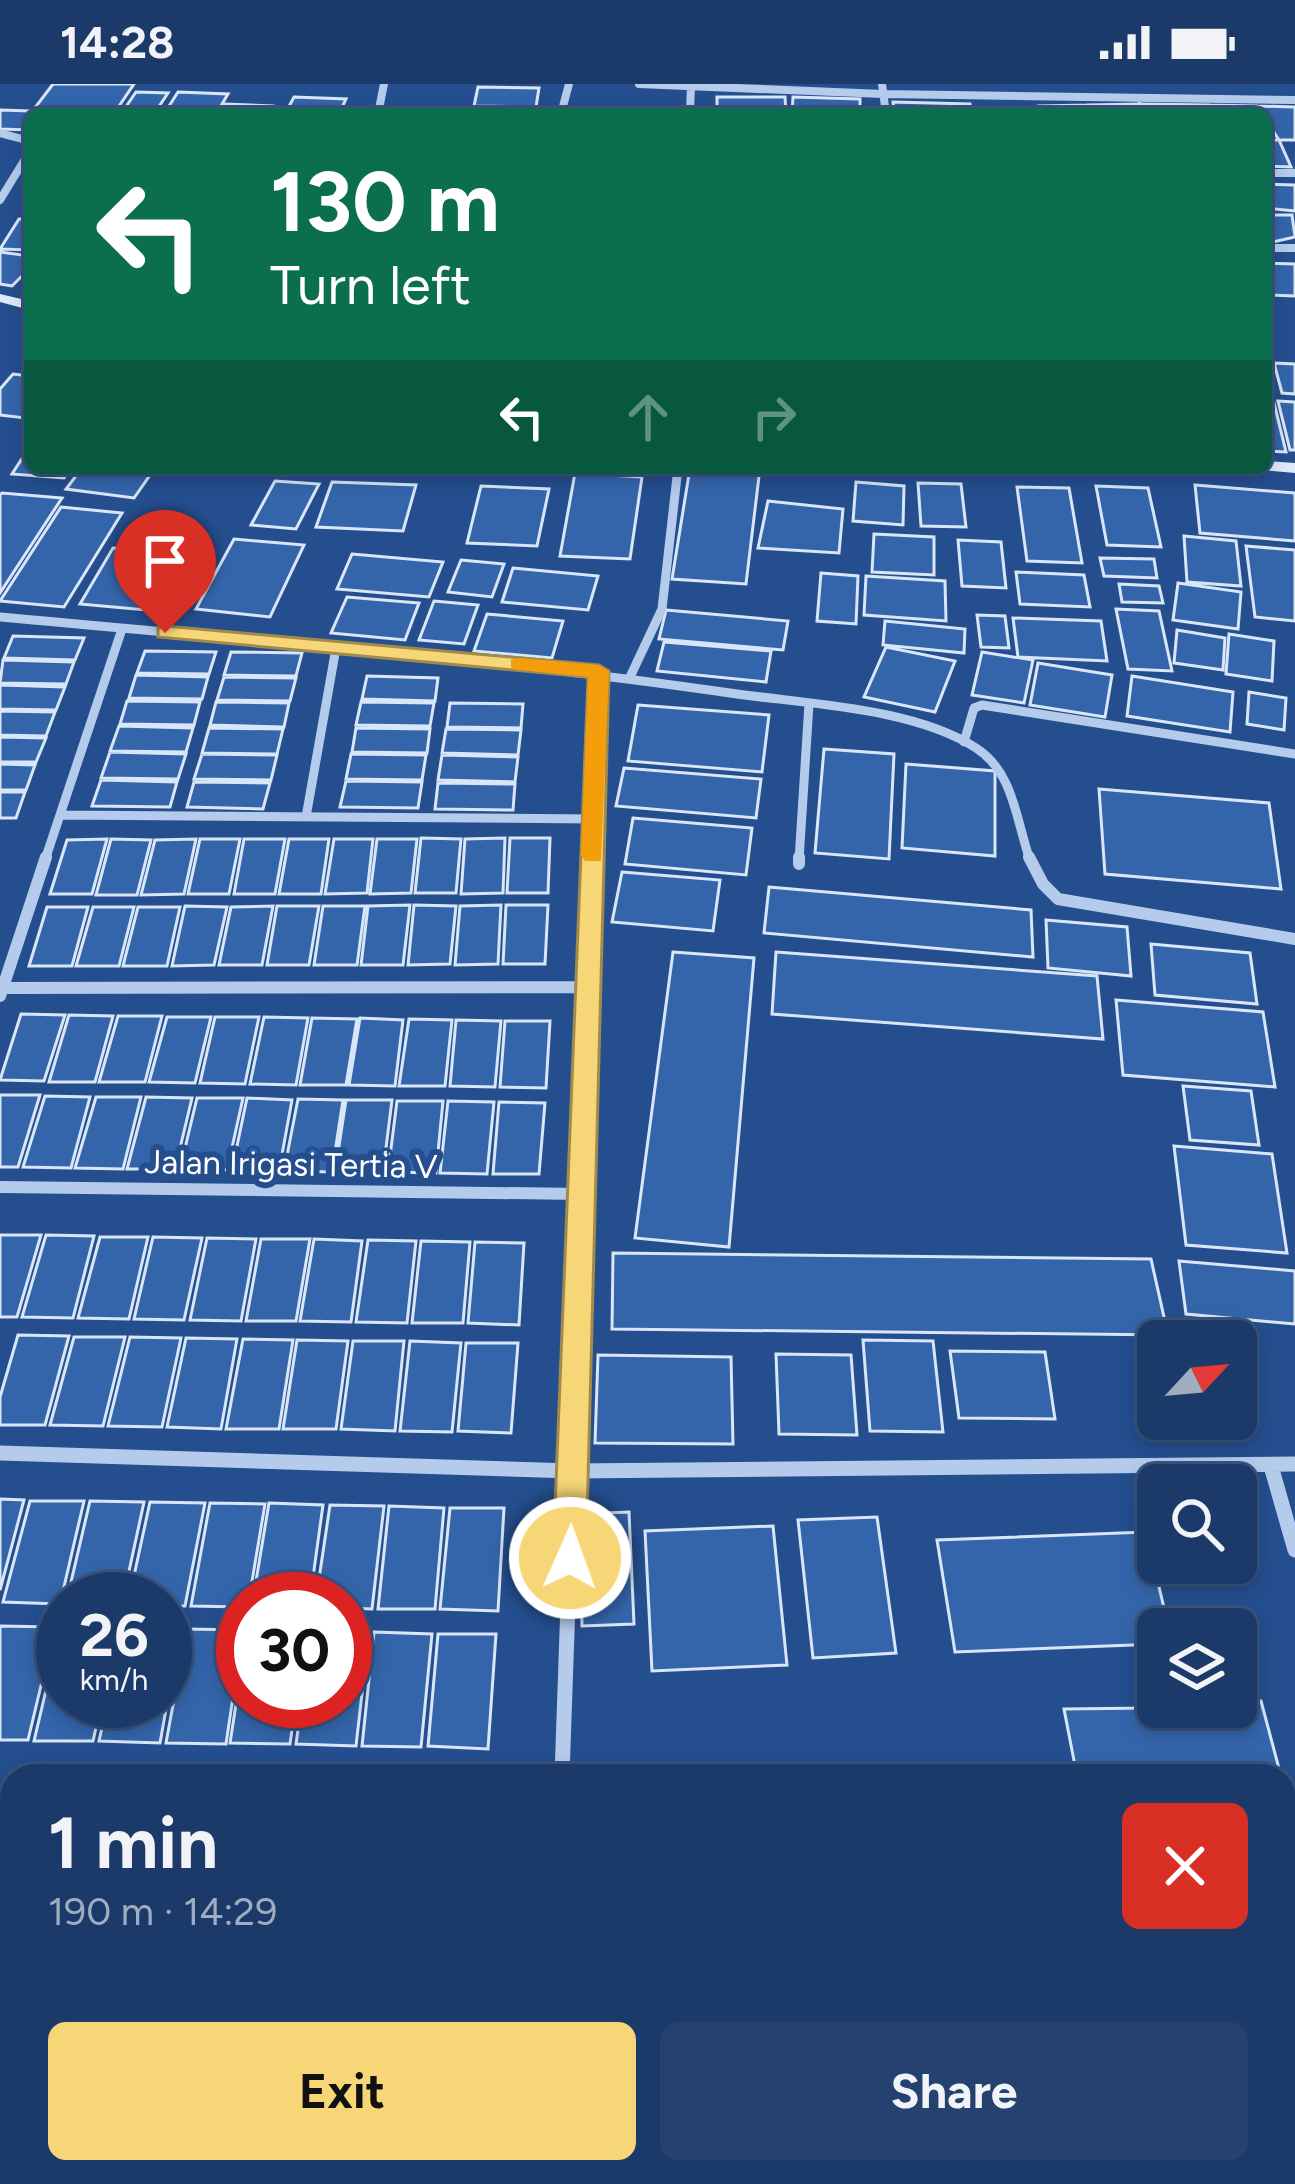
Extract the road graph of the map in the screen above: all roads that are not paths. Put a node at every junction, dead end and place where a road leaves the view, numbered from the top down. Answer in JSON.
{"nodes":[{"id":1,"x":640,"y":84,"type":"edge"},
{"id":2,"x":691,"y":85,"type":"edge"},
{"id":3,"x":882,"y":89,"type":"edge"},
{"id":4,"x":1295,"y":100,"type":"edge"},
{"id":5,"x":24,"y":161,"type":"edge"},
{"id":6,"x":0,"y":200,"type":"edge"},
{"id":7,"x":678,"y":474,"type":"edge"},
{"id":8,"x":0,"y":617,"type":"edge"},
{"id":9,"x":122,"y":629,"type":"junction"},
{"id":10,"x":336,"y":648,"type":"junction"},
{"id":11,"x":599,"y":671,"type":"junction"},
{"id":12,"x":630,"y":676,"type":"junction"},
{"id":13,"x":809,"y":704,"type":"junction"},
{"id":14,"x":964,"y":742,"type":"junction"},
{"id":15,"x":1295,"y":754,"type":"edge"},
{"id":16,"x":60,"y":815,"type":"junction"},
{"id":17,"x":306,"y":817,"type":"junction"},
{"id":18,"x":594,"y":819,"type":"junction"},
{"id":19,"x":799,"y":864,"type":"dead end"},
{"id":20,"x":1295,"y":939,"type":"edge"},
{"id":21,"x":589,"y":987,"type":"junction"},
{"id":22,"x":1,"y":992,"type":"edge"},
{"id":23,"x":0,"y":1187,"type":"edge"},
{"id":24,"x":582,"y":1194,"type":"junction"},
{"id":25,"x":0,"y":1453,"type":"edge"},
{"id":26,"x":1295,"y":1464,"type":"edge"},
{"id":27,"x":1271,"y":1466,"type":"junction"},
{"id":28,"x":573,"y":1471,"type":"junction"},
{"id":29,"x":1295,"y":1550,"type":"edge"},
{"id":30,"x":562,"y":1764,"type":"edge"}],
"edges":[{"from":1,"to":2,"type":"street"},
{"from":2,"to":3,"type":"street"},
{"from":3,"to":4,"type":"street"},
{"from":5,"to":6,"type":"street"},
{"from":7,"to":12,"type":"street"},
{"from":8,"to":9,"type":"street"},
{"from":9,"to":10,"type":"street"},
{"from":9,"to":16,"type":"street"},
{"from":10,"to":11,"type":"street"},
{"from":10,"to":17,"type":"street"},
{"from":11,"to":12,"type":"street"},
{"from":11,"to":18,"type":"street"},
{"from":12,"to":13,"type":"street"},
{"from":13,"to":14,"type":"street"},
{"from":13,"to":19,"type":"street"},
{"from":14,"to":15,"type":"street"},
{"from":14,"to":20,"type":"street"},
{"from":16,"to":17,"type":"street"},
{"from":16,"to":22,"type":"street"},
{"from":17,"to":18,"type":"street"},
{"from":18,"to":21,"type":"street"},
{"from":21,"to":22,"type":"street"},
{"from":21,"to":24,"type":"street"},
{"from":23,"to":24,"type":"street","name":"Jalan Irigasi Tertia V"},
{"from":24,"to":28,"type":"street"},
{"from":25,"to":28,"type":"street"},
{"from":26,"to":27,"type":"street"},
{"from":27,"to":28,"type":"street"},
{"from":27,"to":29,"type":"street"},
{"from":28,"to":30,"type":"street"}]}
